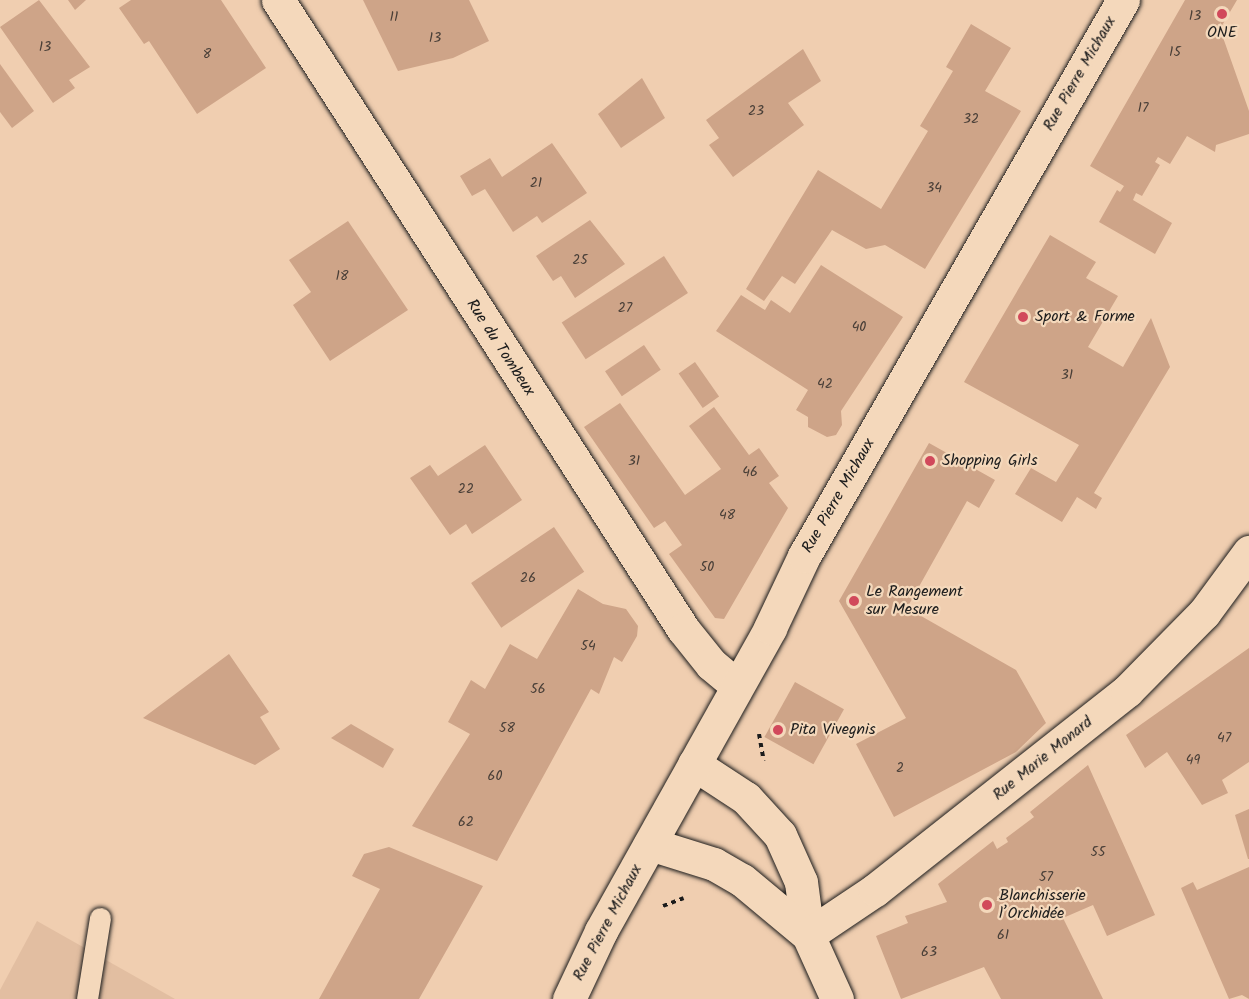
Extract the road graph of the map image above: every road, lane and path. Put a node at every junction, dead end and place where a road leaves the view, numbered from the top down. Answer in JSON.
{"nodes":[{"id":1,"x":278,"y":0,"type":"edge"},
{"id":2,"x":1123,"y":0,"type":"edge"},
{"id":3,"x":1249,"y":552,"type":"edge"},
{"id":4,"x":736,"y":685,"type":"junction"},
{"id":5,"x":694,"y":764,"type":"junction"},
{"id":6,"x":650,"y":844,"type":"junction"},
{"id":7,"x":694,"y":898,"type":"dead end"},
{"id":8,"x":657,"y":911,"type":"dead end"},
{"id":9,"x":100,"y":918,"type":"dead end"},
{"id":10,"x":808,"y":935,"type":"junction"},
{"id":11,"x":87,"y":999,"type":"edge"},
{"id":12,"x":569,"y":999,"type":"edge"},
{"id":13,"x":837,"y":999,"type":"edge"}],
"edges":[{"from":1,"to":4,"type":"street","name":"Rue du Tombeux"},
{"from":2,"to":4,"type":"street","name":"Rue Pierre Michaux"},
{"from":3,"to":10,"type":"street","name":"Rue Marie Monard"},
{"from":4,"to":5,"type":"street","name":"Rue Pierre Michaux"},
{"from":5,"to":6,"type":"street","name":"Rue Pierre Michaux"},
{"from":5,"to":10,"type":"street"},
{"from":6,"to":10,"type":"street"},
{"from":6,"to":12,"type":"street","name":"Rue Pierre Michaux"},
{"from":7,"to":8,"type":"path"},
{"from":9,"to":11,"type":"lane"},
{"from":10,"to":13,"type":"street"}]}
